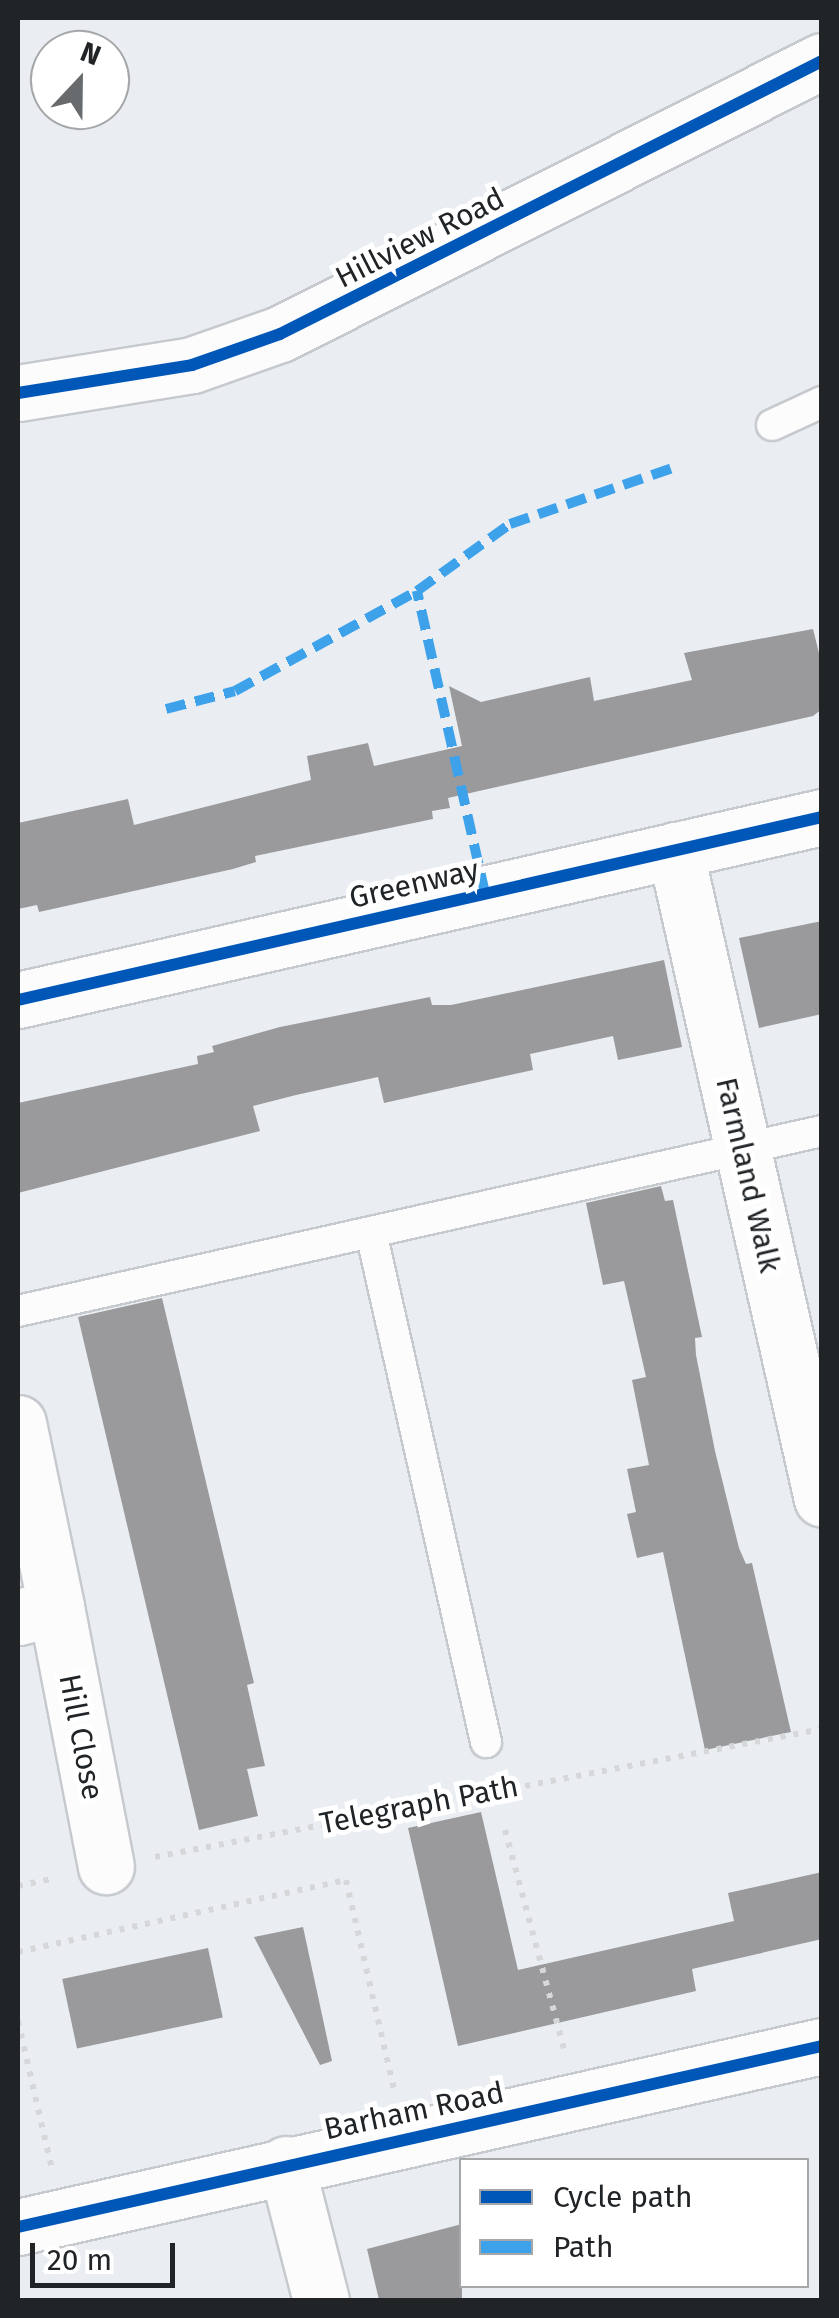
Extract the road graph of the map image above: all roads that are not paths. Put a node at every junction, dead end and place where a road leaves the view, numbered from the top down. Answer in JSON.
{"nodes":[{"id":1,"x":822,"y":61,"type":"edge"},
{"id":2,"x":18,"y":392,"type":"edge"},
{"id":3,"x":822,"y":402,"type":"edge"},
{"id":4,"x":772,"y":425,"type":"dead end"},
{"id":5,"x":822,"y":817,"type":"edge"},
{"id":6,"x":675,"y":850,"type":"junction"},
{"id":7,"x":18,"y":1000,"type":"edge"},
{"id":8,"x":822,"y":1131,"type":"edge"},
{"id":9,"x":742,"y":1148,"type":"junction"},
{"id":10,"x":371,"y":1232,"type":"junction"},
{"id":11,"x":18,"y":1312,"type":"edge"},
{"id":12,"x":18,"y":1423,"type":"edge"},
{"id":13,"x":822,"y":1499,"type":"edge"},
{"id":14,"x":37,"y":1612,"type":"edge"},
{"id":15,"x":486,"y":1742,"type":"dead end"},
{"id":16,"x":106,"y":1866,"type":"road end"},
{"id":17,"x":822,"y":2046,"type":"edge"},
{"id":18,"x":286,"y":2164,"type":"junction"},
{"id":19,"x":40,"y":2222,"type":"edge"},
{"id":20,"x":321,"y":2300,"type":"edge"}],
"edges":[{"from":1,"to":2,"type":"street","name":"Hillview Road"},
{"from":3,"to":4,"type":"lane"},
{"from":5,"to":6,"type":"street","name":"Greenway"},
{"from":6,"to":7,"type":"street","name":"Greenway"},
{"from":6,"to":9,"type":"street","name":"Farmland Walk"},
{"from":8,"to":9,"type":"lane"},
{"from":9,"to":10,"type":"lane"},
{"from":9,"to":13,"type":"street","name":"Farmland Walk"},
{"from":10,"to":11,"type":"lane"},
{"from":10,"to":15,"type":"lane"},
{"from":12,"to":14,"type":"street","name":"Hill Close"},
{"from":14,"to":16,"type":"street","name":"Hill Close"},
{"from":17,"to":18,"type":"street","name":"Barham Road"},
{"from":18,"to":19,"type":"street","name":"Barham Road"},
{"from":18,"to":20,"type":"street"}]}
